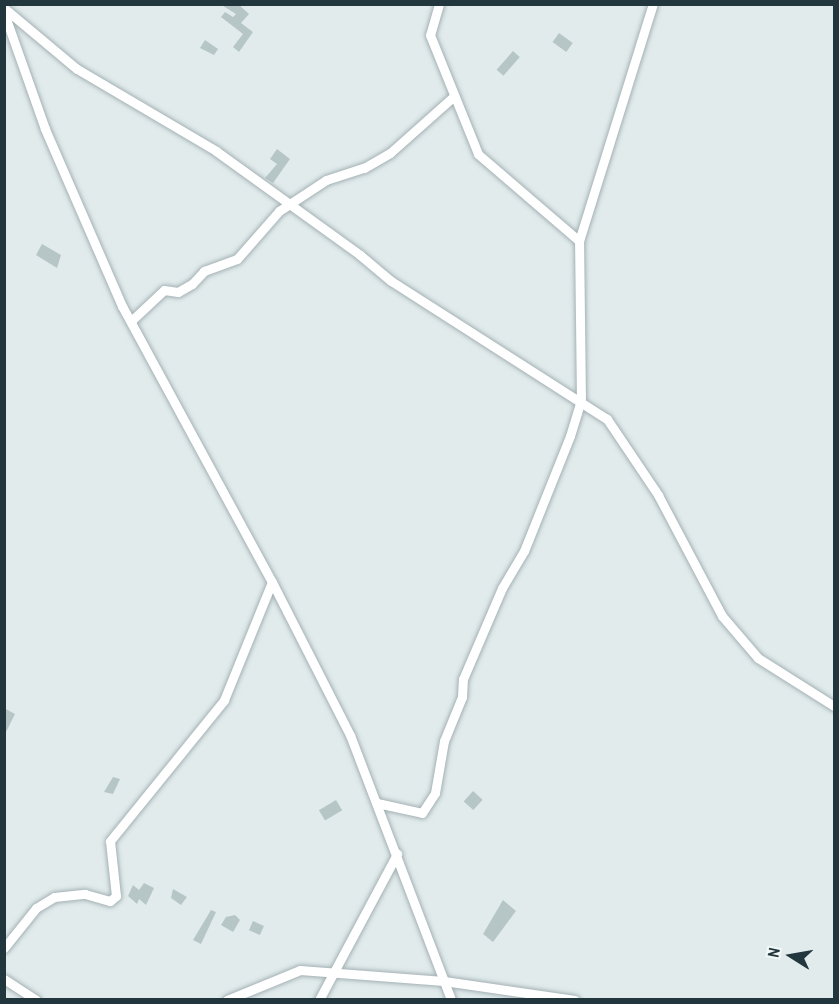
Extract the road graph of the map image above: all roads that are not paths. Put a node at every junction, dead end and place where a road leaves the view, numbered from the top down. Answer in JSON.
{"nodes":[{"id":1,"x":439,"y":4,"type":"edge"},
{"id":2,"x":653,"y":4,"type":"edge"},
{"id":3,"x":5,"y":6,"type":"edge"},
{"id":4,"x":4,"y":13,"type":"edge"},
{"id":5,"x":454,"y":96,"type":"junction"},
{"id":6,"x":288,"y":205,"type":"junction"},
{"id":7,"x":579,"y":241,"type":"junction"},
{"id":8,"x":130,"y":321,"type":"junction"},
{"id":9,"x":581,"y":401,"type":"junction"},
{"id":10,"x":272,"y":582,"type":"junction"},
{"id":11,"x":834,"y":706,"type":"edge"},
{"id":12,"x":377,"y":803,"type":"junction"},
{"id":13,"x":397,"y":854,"type":"junction"},
{"id":14,"x":4,"y":948,"type":"edge"},
{"id":15,"x":334,"y":973,"type":"junction"},
{"id":16,"x":4,"y":979,"type":"edge"},
{"id":17,"x":444,"y":981,"type":"junction"},
{"id":18,"x":36,"y":999,"type":"edge"},
{"id":19,"x":227,"y":999,"type":"edge"},
{"id":20,"x":319,"y":999,"type":"edge"},
{"id":21,"x":451,"y":999,"type":"edge"},
{"id":22,"x":575,"y":999,"type":"edge"}],
"edges":[{"from":1,"to":5,"type":"street"},
{"from":2,"to":7,"type":"street"},
{"from":3,"to":6,"type":"street"},
{"from":4,"to":8,"type":"street"},
{"from":5,"to":6,"type":"street"},
{"from":5,"to":7,"type":"street"},
{"from":6,"to":8,"type":"street"},
{"from":6,"to":9,"type":"street"},
{"from":7,"to":9,"type":"street"},
{"from":8,"to":10,"type":"street"},
{"from":9,"to":11,"type":"street"},
{"from":9,"to":12,"type":"street"},
{"from":10,"to":12,"type":"street"},
{"from":10,"to":14,"type":"street"},
{"from":12,"to":13,"type":"street"},
{"from":13,"to":15,"type":"street"},
{"from":13,"to":17,"type":"street"},
{"from":15,"to":17,"type":"street"},
{"from":15,"to":19,"type":"street"},
{"from":15,"to":20,"type":"street"},
{"from":16,"to":18,"type":"street"},
{"from":17,"to":21,"type":"street"},
{"from":17,"to":22,"type":"street"}]}
